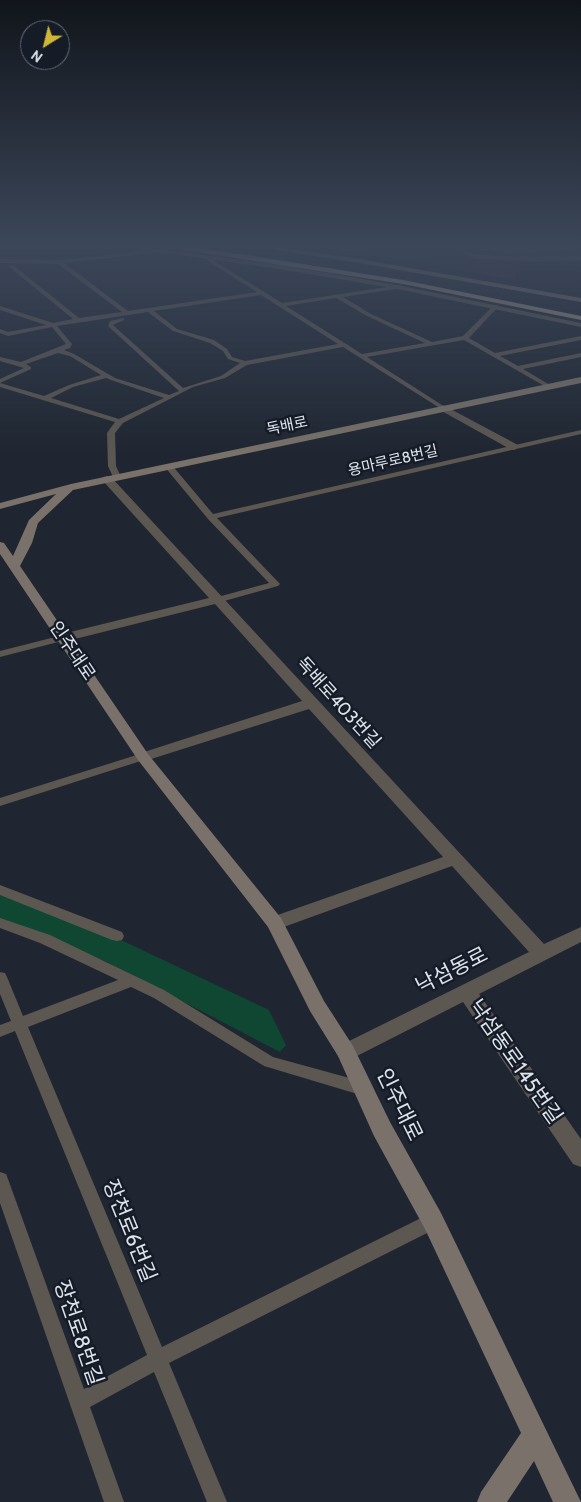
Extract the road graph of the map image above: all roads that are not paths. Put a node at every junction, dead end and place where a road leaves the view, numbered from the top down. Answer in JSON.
{"nodes":[{"id":1,"x":26,"y":316,"type":"edge"},
{"id":2,"x":73,"y":316,"type":"edge"},
{"id":3,"x":111,"y":316,"type":"edge"},
{"id":4,"x":131,"y":316,"type":"edge"},
{"id":5,"x":157,"y":316,"type":"edge"},
{"id":6,"x":299,"y":316,"type":"edge"},
{"id":7,"x":372,"y":316,"type":"edge"},
{"id":8,"x":486,"y":316,"type":"edge"},
{"id":9,"x":541,"y":316,"type":"edge"},
{"id":10,"x":78,"y":320,"type":"junction"},
{"id":11,"x":54,"y":325,"type":"junction"},
{"id":12,"x":581,"y":325,"type":"edge"},
{"id":13,"x":0,"y":331,"type":"edge"},
{"id":14,"x":465,"y":338,"type":"junction"},
{"id":15,"x":581,"y":338,"type":"edge"},
{"id":16,"x":432,"y":344,"type":"junction"},
{"id":17,"x":345,"y":346,"type":"junction"},
{"id":18,"x":60,"y":351,"type":"junction"},
{"id":19,"x":493,"y":355,"type":"junction"},
{"id":20,"x":581,"y":355,"type":"edge"},
{"id":21,"x":361,"y":356,"type":"junction"},
{"id":22,"x":0,"y":359,"type":"edge"},
{"id":23,"x":244,"y":363,"type":"junction"},
{"id":24,"x":21,"y":364,"type":"junction"},
{"id":25,"x":517,"y":368,"type":"junction"},
{"id":26,"x":108,"y":375,"type":"junction"},
{"id":27,"x":581,"y":380,"type":"edge"},
{"id":28,"x":0,"y":383,"type":"edge"},
{"id":29,"x":548,"y":386,"type":"junction"},
{"id":30,"x":183,"y":391,"type":"junction"},
{"id":31,"x":45,"y":398,"type":"junction"},
{"id":32,"x":169,"y":398,"type":"junction"},
{"id":33,"x":443,"y":408,"type":"junction"},
{"id":34,"x":120,"y":421,"type":"junction"},
{"id":35,"x":581,"y":432,"type":"edge"},
{"id":36,"x":514,"y":448,"type":"junction"},
{"id":37,"x":168,"y":466,"type":"junction"},
{"id":38,"x":112,"y":478,"type":"junction"},
{"id":39,"x":72,"y":487,"type":"junction"},
{"id":40,"x":0,"y":506,"type":"edge"},
{"id":41,"x":210,"y":517,"type":"junction"},
{"id":42,"x":5,"y":554,"type":"edge"},
{"id":43,"x":217,"y":600,"type":"junction"},
{"id":44,"x":63,"y":638,"type":"junction"},
{"id":45,"x":0,"y":654,"type":"edge"},
{"id":46,"x":312,"y":703,"type":"junction"},
{"id":47,"x":143,"y":757,"type":"junction"},
{"id":48,"x":0,"y":802,"type":"edge"},
{"id":49,"x":454,"y":858,"type":"junction"},
{"id":50,"x":0,"y":890,"type":"edge"},
{"id":51,"x":0,"y":923,"type":"edge"},
{"id":52,"x":275,"y":923,"type":"junction"},
{"id":53,"x":581,"y":934,"type":"edge"},
{"id":54,"x":117,"y":936,"type":"dead end"},
{"id":55,"x":541,"y":953,"type":"junction"},
{"id":56,"x":0,"y":977,"type":"edge"},
{"id":57,"x":132,"y":981,"type":"junction"},
{"id":58,"x":466,"y":991,"type":"junction"},
{"id":59,"x":19,"y":1024,"type":"junction"},
{"id":60,"x":0,"y":1031,"type":"edge"},
{"id":61,"x":346,"y":1052,"type":"junction"},
{"id":62,"x":364,"y":1089,"type":"junction"},
{"id":63,"x":581,"y":1157,"type":"edge"},
{"id":64,"x":0,"y":1179,"type":"edge"},
{"id":65,"x":433,"y":1221,"type":"junction"},
{"id":66,"x":158,"y":1359,"type":"junction"},
{"id":67,"x":79,"y":1402,"type":"junction"},
{"id":68,"x":535,"y":1435,"type":"junction"},
{"id":69,"x":114,"y":1502,"type":"edge"},
{"id":70,"x":217,"y":1502,"type":"edge"},
{"id":71,"x":491,"y":1502,"type":"edge"},
{"id":72,"x":567,"y":1502,"type":"edge"}],
"edges":[{"from":1,"to":11,"type":"lane"},
{"from":2,"to":10,"type":"lane"},
{"from":3,"to":10,"type":"lane"},
{"from":4,"to":30,"type":"lane"},
{"from":5,"to":23,"type":"lane"},
{"from":6,"to":17,"type":"lane"},
{"from":7,"to":16,"type":"lane"},
{"from":8,"to":14,"type":"lane"},
{"from":9,"to":12,"type":"street"},
{"from":10,"to":11,"type":"lane"},
{"from":11,"to":13,"type":"lane"},
{"from":11,"to":18,"type":"lane"},
{"from":14,"to":16,"type":"lane"},
{"from":14,"to":19,"type":"lane"},
{"from":15,"to":19,"type":"lane"},
{"from":16,"to":21,"type":"lane"},
{"from":17,"to":21,"type":"lane"},
{"from":17,"to":23,"type":"lane"},
{"from":18,"to":24,"type":"lane"},
{"from":18,"to":26,"type":"lane"},
{"from":19,"to":25,"type":"lane"},
{"from":20,"to":25,"type":"lane"},
{"from":21,"to":33,"type":"lane"},
{"from":22,"to":24,"type":"lane"},
{"from":23,"to":30,"type":"lane"},
{"from":24,"to":28,"type":"lane"},
{"from":25,"to":29,"type":"lane"},
{"from":26,"to":31,"type":"lane"},
{"from":26,"to":32,"type":"lane"},
{"from":27,"to":29,"type":"main road","name":"독배로"},
{"from":28,"to":31,"type":"lane"},
{"from":29,"to":33,"type":"main road","name":"독배로"},
{"from":30,"to":32,"type":"lane"},
{"from":31,"to":34,"type":"lane"},
{"from":32,"to":34,"type":"lane"},
{"from":33,"to":36,"type":"street"},
{"from":33,"to":37,"type":"main road","name":"독배로"},
{"from":34,"to":38,"type":"lane"},
{"from":35,"to":36,"type":"lane","name":"용마루로8번길"},
{"from":36,"to":41,"type":"lane","name":"용마루로8번길"},
{"from":37,"to":38,"type":"main road","name":"독배로"},
{"from":37,"to":41,"type":"lane"},
{"from":38,"to":39,"type":"main road","name":"독배로"},
{"from":38,"to":43,"type":"street","name":"독배로403번길"},
{"from":39,"to":40,"type":"main road","name":"독배로"},
{"from":39,"to":42,"type":"main road"},
{"from":41,"to":43,"type":"lane"},
{"from":42,"to":44,"type":"main road","name":"인주대로"},
{"from":43,"to":44,"type":"street"},
{"from":43,"to":46,"type":"street","name":"독배로403번길"},
{"from":44,"to":45,"type":"lane"},
{"from":44,"to":47,"type":"main road","name":"인주대로"},
{"from":46,"to":47,"type":"street"},
{"from":46,"to":49,"type":"street","name":"독배로403번길"},
{"from":47,"to":48,"type":"lane"},
{"from":47,"to":52,"type":"main road","name":"인주대로"},
{"from":49,"to":52,"type":"street"},
{"from":49,"to":55,"type":"street","name":"독배로403번길"},
{"from":50,"to":54,"type":"lane"},
{"from":51,"to":57,"type":"lane"},
{"from":52,"to":61,"type":"main road","name":"인주대로"},
{"from":53,"to":55,"type":"street","name":"낙섬동로"},
{"from":55,"to":58,"type":"street","name":"낙섬동로"},
{"from":56,"to":59,"type":"lane","name":"장천로6번길"},
{"from":57,"to":59,"type":"lane"},
{"from":57,"to":62,"type":"lane"},
{"from":58,"to":61,"type":"street","name":"낙섬동로"},
{"from":58,"to":63,"type":"street","name":"낙섬동로145번길"},
{"from":59,"to":60,"type":"lane"},
{"from":59,"to":66,"type":"lane","name":"장천로6번길"},
{"from":61,"to":62,"type":"main road","name":"인주대로"},
{"from":62,"to":65,"type":"main road","name":"인주대로"},
{"from":64,"to":67,"type":"lane","name":"장천로8번길"},
{"from":65,"to":66,"type":"lane"},
{"from":65,"to":68,"type":"main road","name":"인주대로"},
{"from":66,"to":67,"type":"lane"},
{"from":66,"to":70,"type":"lane","name":"장천로6번길"},
{"from":67,"to":69,"type":"lane","name":"장천로8번길"},
{"from":68,"to":71,"type":"main road"},
{"from":68,"to":72,"type":"main road","name":"인주대로"}]}
